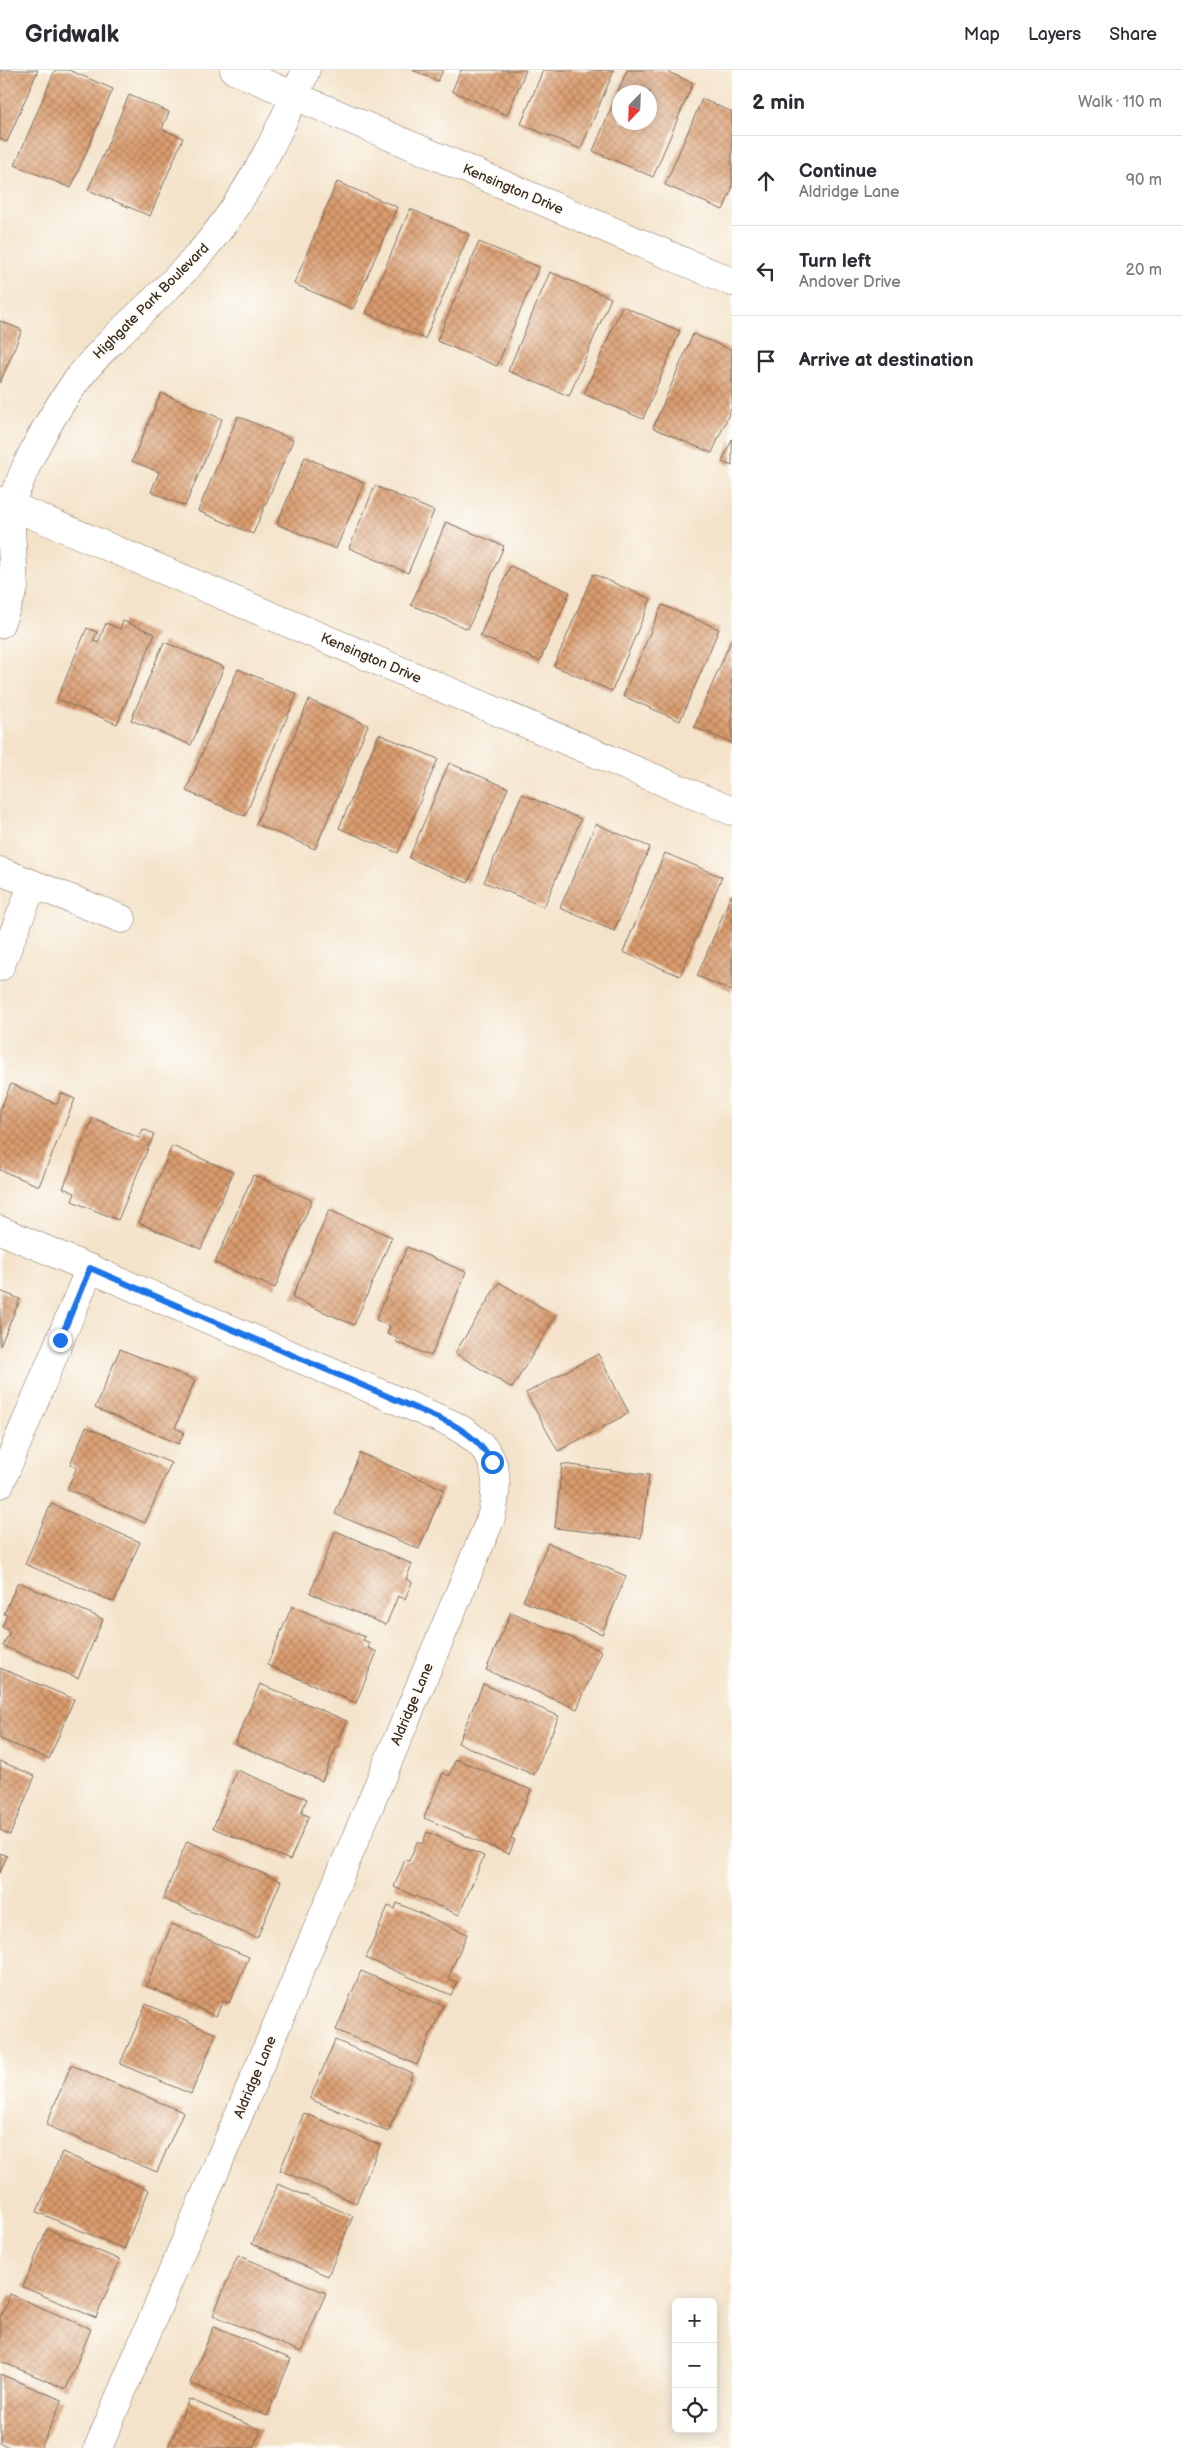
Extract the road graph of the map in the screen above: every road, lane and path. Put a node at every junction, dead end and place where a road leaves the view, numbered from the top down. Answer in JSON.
{"nodes":[{"id":1,"x":234,"y":70,"type":"edge"},
{"id":2,"x":306,"y":70,"type":"edge"},
{"id":3,"x":295,"y":96,"type":"junction"},
{"id":4,"x":732,"y":282,"type":"edge"},
{"id":5,"x":3,"y":507,"type":"edge"},
{"id":6,"x":0,"y":624,"type":"edge"},
{"id":7,"x":732,"y":811,"type":"edge"},
{"id":8,"x":0,"y":871,"type":"edge"},
{"id":9,"x":33,"y":884,"type":"junction"},
{"id":10,"x":122,"y":918,"type":"dead end"},
{"id":11,"x":0,"y":967,"type":"edge"},
{"id":12,"x":0,"y":1230,"type":"edge"},
{"id":13,"x":90,"y":1268,"type":"junction"},
{"id":14,"x":0,"y":1484,"type":"edge"},
{"id":15,"x":98,"y":2448,"type":"edge"}],
"edges":[{"from":1,"to":3,"type":"street","name":"Kensington Drive"},
{"from":2,"to":3,"type":"street","name":"Highgate Park Boulevard"},
{"from":3,"to":4,"type":"street","name":"Kensington Drive"},
{"from":3,"to":5,"type":"street","name":"Highgate Park Boulevard"},
{"from":5,"to":6,"type":"street","name":"Highgate Park Boulevard"},
{"from":5,"to":7,"type":"street","name":"Kensington Drive"},
{"from":8,"to":9,"type":"street"},
{"from":9,"to":10,"type":"street"},
{"from":9,"to":11,"type":"street"},
{"from":12,"to":13,"type":"street","name":"Aldridge Lane"},
{"from":13,"to":14,"type":"street"},
{"from":13,"to":15,"type":"street","name":"Aldridge Lane"}]}
